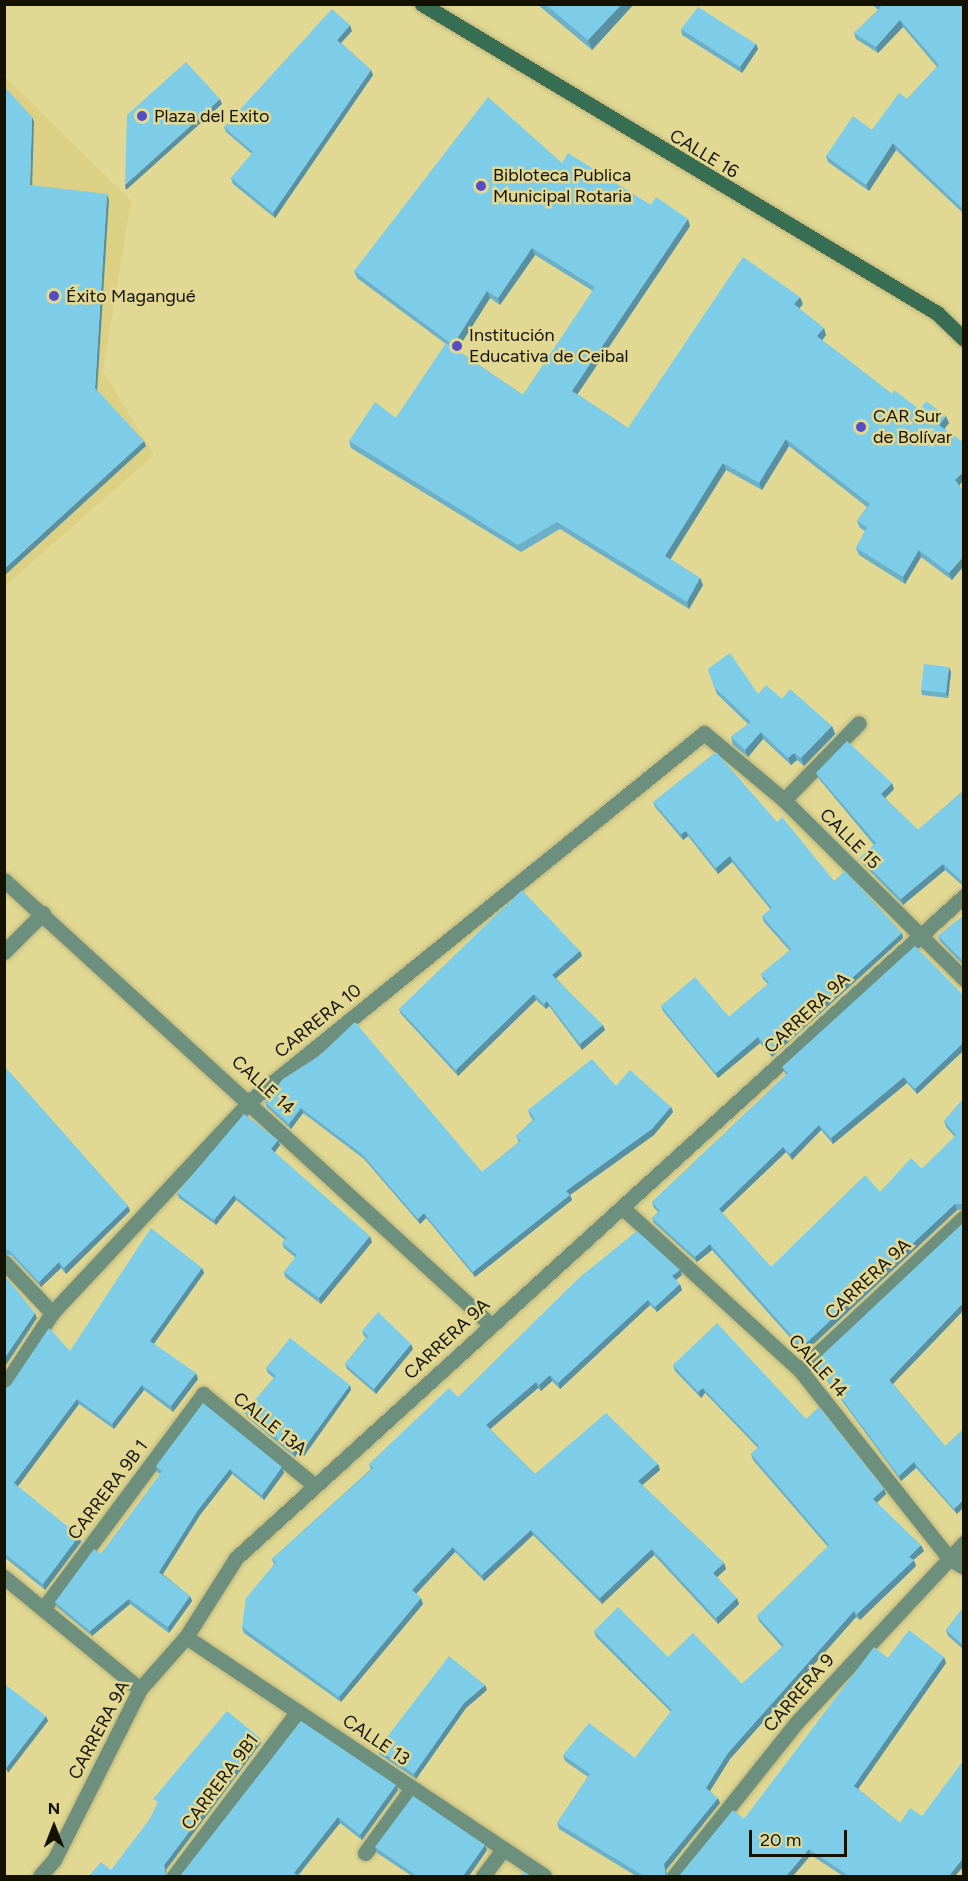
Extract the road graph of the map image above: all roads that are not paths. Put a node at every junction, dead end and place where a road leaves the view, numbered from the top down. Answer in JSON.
{"nodes":[{"id":1,"x":422,"y":4,"type":"edge"},
{"id":2,"x":963,"y":339,"type":"edge"},
{"id":3,"x":859,"y":723,"type":"dead end"},
{"id":4,"x":704,"y":733,"type":"joint"},
{"id":5,"x":784,"y":800,"type":"junction"},
{"id":6,"x":4,"y":880,"type":"edge"},
{"id":7,"x":963,"y":896,"type":"edge"},
{"id":8,"x":43,"y":913,"type":"junction"},
{"id":9,"x":920,"y":935,"type":"junction"},
{"id":10,"x":4,"y":952,"type":"edge"},
{"id":11,"x":963,"y":979,"type":"edge"},
{"id":12,"x":251,"y":1100,"type":"junction"},
{"id":13,"x":624,"y":1209,"type":"junction"},
{"id":14,"x":963,"y":1217,"type":"edge"},
{"id":15,"x":4,"y":1262,"type":"edge"},
{"id":16,"x":52,"y":1313,"type":"junction"},
{"id":17,"x":491,"y":1324,"type":"junction"},
{"id":18,"x":800,"y":1370,"type":"junction"},
{"id":19,"x":4,"y":1386,"type":"edge"},
{"id":20,"x":204,"y":1394,"type":"joint"},
{"id":21,"x":313,"y":1484,"type":"junction"},
{"id":22,"x":963,"y":1543,"type":"edge"},
{"id":23,"x":949,"y":1558,"type":"junction"},
{"id":24,"x":963,"y":1567,"type":"edge"},
{"id":25,"x":4,"y":1577,"type":"edge"},
{"id":26,"x":43,"y":1609,"type":"junction"},
{"id":27,"x":186,"y":1637,"type":"junction"},
{"id":28,"x":140,"y":1689,"type":"junction"},
{"id":29,"x":298,"y":1711,"type":"junction"},
{"id":30,"x":412,"y":1788,"type":"junction"},
{"id":31,"x":502,"y":1849,"type":"junction"},
{"id":32,"x":365,"y":1853,"type":"dead end"},
{"id":33,"x":40,"y":1876,"type":"edge"},
{"id":34,"x":174,"y":1876,"type":"edge"},
{"id":35,"x":483,"y":1876,"type":"edge"},
{"id":36,"x":543,"y":1876,"type":"edge"},
{"id":37,"x":674,"y":1876,"type":"edge"}],
"edges":[{"from":1,"to":2,"type":"main road","name":"CALLE 16"},
{"from":3,"to":5,"type":"street"},
{"from":4,"to":5,"type":"street","name":"CALLE 15"},
{"from":4,"to":12,"type":"street","name":"CARRERA 10"},
{"from":5,"to":9,"type":"street","name":"CALLE 15"},
{"from":6,"to":8,"type":"street","name":"CALLE 14"},
{"from":7,"to":9,"type":"street","name":"CARRERA 9A"},
{"from":8,"to":10,"type":"street"},
{"from":8,"to":12,"type":"street","name":"CALLE 14"},
{"from":9,"to":11,"type":"street","name":"CALLE 15"},
{"from":9,"to":13,"type":"street","name":"CARRERA 9A"},
{"from":12,"to":16,"type":"street","name":"CARRERA 10"},
{"from":12,"to":17,"type":"street","name":"CALLE 14"},
{"from":13,"to":17,"type":"street","name":"CARRERA 9A"},
{"from":13,"to":18,"type":"street","name":"CALLE 14"},
{"from":14,"to":18,"type":"street","name":"CARRERA 9A"},
{"from":15,"to":16,"type":"street"},
{"from":16,"to":19,"type":"street","name":"CARRERA 10"},
{"from":17,"to":21,"type":"street","name":"CARRERA 9A"},
{"from":18,"to":23,"type":"street","name":"CALLE 14"},
{"from":20,"to":21,"type":"street","name":"CALLE 13A"},
{"from":20,"to":26,"type":"street","name":"CARRERA 9B 1"},
{"from":21,"to":27,"type":"street","name":"CARRERA 9A"},
{"from":22,"to":23,"type":"street","name":"CARRERA 9"},
{"from":23,"to":24,"type":"street","name":"CALLE 14"},
{"from":23,"to":37,"type":"street","name":"CARRERA 9"},
{"from":25,"to":26,"type":"street"},
{"from":26,"to":28,"type":"street"},
{"from":27,"to":28,"type":"street","name":"CARRERA 9A"},
{"from":27,"to":29,"type":"street","name":"CALLE 13"},
{"from":28,"to":33,"type":"street","name":"CARRERA 9A"},
{"from":29,"to":30,"type":"street","name":"CALLE 13"},
{"from":29,"to":34,"type":"street","name":"CARRERA 9B1"},
{"from":30,"to":31,"type":"street","name":"CALLE 13"},
{"from":30,"to":32,"type":"street"},
{"from":31,"to":35,"type":"street"},
{"from":31,"to":36,"type":"street","name":"CALLE 13"}]}
